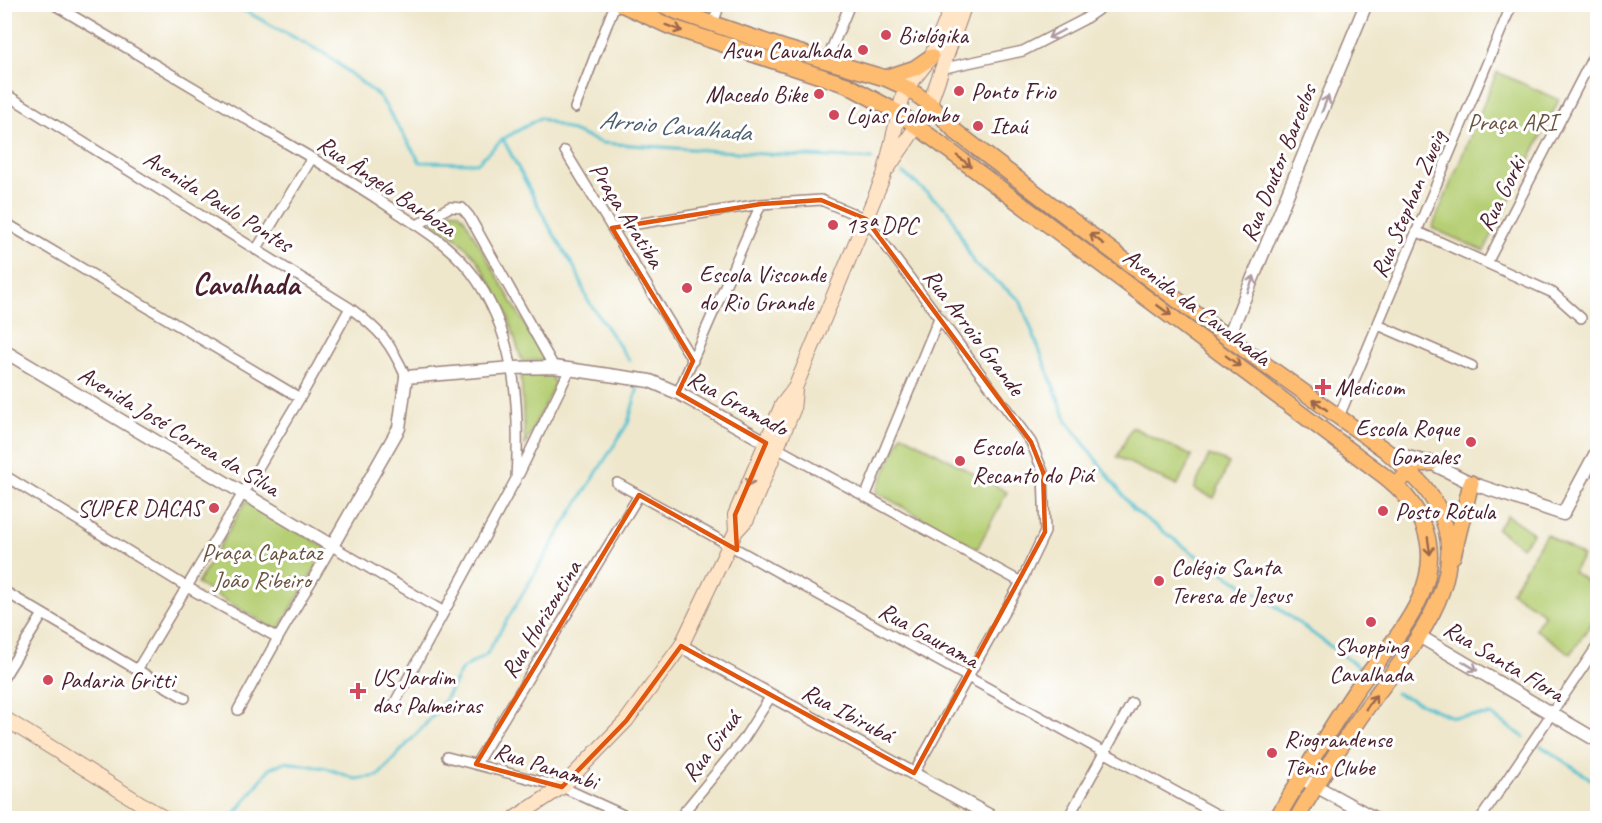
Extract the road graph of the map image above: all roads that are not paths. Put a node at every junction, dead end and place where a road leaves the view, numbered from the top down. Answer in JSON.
{"nodes":[{"id":1,"x":53,"y":4,"type":"edge"},
{"id":2,"x":615,"y":4,"type":"edge"},
{"id":3,"x":621,"y":4,"type":"edge"},
{"id":4,"x":662,"y":4,"type":"edge"},
{"id":5,"x":717,"y":4,"type":"edge"},
{"id":6,"x":850,"y":4,"type":"edge"},
{"id":7,"x":953,"y":4,"type":"edge"},
{"id":8,"x":965,"y":4,"type":"edge"},
{"id":9,"x":1106,"y":4,"type":"edge"},
{"id":10,"x":1366,"y":4,"type":"edge"},
{"id":11,"x":1512,"y":4,"type":"edge"},
{"id":12,"x":679,"y":8,"type":"edge"},
{"id":13,"x":713,"y":24,"type":"junction"},
{"id":14,"x":1598,"y":47,"type":"edge"},
{"id":15,"x":826,"y":60,"type":"junction"},
{"id":16,"x":936,"y":63,"type":"junction"},
{"id":17,"x":885,"y":78,"type":"junction"},
{"id":18,"x":907,"y":88,"type":"junction"},
{"id":19,"x":4,"y":93,"type":"edge"},
{"id":20,"x":930,"y":104,"type":"junction"},
{"id":21,"x":575,"y":108,"type":"dead end"},
{"id":22,"x":899,"y":113,"type":"junction"},
{"id":23,"x":917,"y":126,"type":"junction"},
{"id":24,"x":565,"y":151,"type":"dead end"},
{"id":25,"x":312,"y":158,"type":"junction"},
{"id":26,"x":884,"y":175,"type":"junction"},
{"id":27,"x":761,"y":204,"type":"junction"},
{"id":28,"x":866,"y":219,"type":"junction"},
{"id":29,"x":4,"y":222,"type":"edge"},
{"id":30,"x":417,"y":225,"type":"junction"},
{"id":31,"x":612,"y":228,"type":"junction"},
{"id":32,"x":1418,"y":232,"type":"junction"},
{"id":33,"x":256,"y":250,"type":"junction"},
{"id":34,"x":1487,"y":263,"type":"junction"},
{"id":35,"x":350,"y":308,"type":"junction"},
{"id":36,"x":939,"y":318,"type":"junction"},
{"id":37,"x":1581,"y":318,"type":"dead end"},
{"id":38,"x":1378,"y":325,"type":"junction"},
{"id":39,"x":1186,"y":326,"type":"junction"},
{"id":40,"x":1228,"y":338,"type":"junction"},
{"id":41,"x":4,"y":351,"type":"edge"},
{"id":42,"x":693,"y":361,"type":"junction"},
{"id":43,"x":1472,"y":366,"type":"dead end"},
{"id":44,"x":554,"y":367,"type":"junction"},
{"id":45,"x":512,"y":368,"type":"junction"},
{"id":46,"x":570,"y":369,"type":"junction"},
{"id":47,"x":406,"y":377,"type":"junction"},
{"id":48,"x":678,"y":393,"type":"junction"},
{"id":49,"x":300,"y":398,"type":"junction"},
{"id":50,"x":1338,"y":419,"type":"junction"},
{"id":51,"x":772,"y":446,"type":"junction"},
{"id":52,"x":1598,"y":449,"type":"edge"},
{"id":53,"x":1385,"y":450,"type":"junction"},
{"id":54,"x":1431,"y":463,"type":"junction"},
{"id":55,"x":1409,"y":471,"type":"junction"},
{"id":56,"x":4,"y":475,"type":"edge"},
{"id":57,"x":516,"y":479,"type":"junction"},
{"id":58,"x":616,"y":483,"type":"dead end"},
{"id":59,"x":1471,"y":483,"type":"junction"},
{"id":60,"x":1397,"y":486,"type":"junction"},
{"id":61,"x":242,"y":493,"type":"junction"},
{"id":62,"x":639,"y":495,"type":"junction"},
{"id":63,"x":865,"y":497,"type":"junction"},
{"id":64,"x":332,"y":546,"type":"junction"},
{"id":65,"x":730,"y":546,"type":"junction"},
{"id":66,"x":1448,"y":576,"type":"junction"},
{"id":67,"x":1427,"y":580,"type":"junction"},
{"id":68,"x":1021,"y":582,"type":"junction"},
{"id":69,"x":187,"y":587,"type":"junction"},
{"id":70,"x":4,"y":591,"type":"edge"},
{"id":71,"x":444,"y":612,"type":"junction"},
{"id":72,"x":43,"y":614,"type":"junction"},
{"id":73,"x":1419,"y":636,"type":"junction"},
{"id":74,"x":278,"y":638,"type":"junction"},
{"id":75,"x":1598,"y":645,"type":"edge"},
{"id":76,"x":681,"y":646,"type":"junction"},
{"id":77,"x":137,"y":670,"type":"junction"},
{"id":78,"x":4,"y":677,"type":"edge"},
{"id":79,"x":968,"y":679,"type":"junction"},
{"id":80,"x":771,"y":696,"type":"junction"},
{"id":81,"x":184,"y":698,"type":"dead end"},
{"id":82,"x":1132,"y":703,"type":"dead end"},
{"id":83,"x":392,"y":708,"type":"dead end"},
{"id":84,"x":238,"y":710,"type":"dead end"},
{"id":85,"x":1551,"y":714,"type":"junction"},
{"id":86,"x":5,"y":720,"type":"edge"},
{"id":87,"x":1598,"y":741,"type":"edge"},
{"id":88,"x":1104,"y":754,"type":"junction"},
{"id":89,"x":447,"y":757,"type":"dead end"},
{"id":90,"x":476,"y":764,"type":"junction"},
{"id":91,"x":914,"y":773,"type":"junction"},
{"id":92,"x":1301,"y":778,"type":"junction"},
{"id":93,"x":1316,"y":786,"type":"junction"},
{"id":94,"x":562,"y":787,"type":"junction"},
{"id":95,"x":517,"y":818,"type":"edge"},
{"id":96,"x":164,"y":819,"type":"edge"},
{"id":97,"x":630,"y":819,"type":"edge"},
{"id":98,"x":680,"y":819,"type":"edge"},
{"id":99,"x":994,"y":819,"type":"edge"},
{"id":100,"x":1068,"y":819,"type":"edge"},
{"id":101,"x":1223,"y":819,"type":"edge"},
{"id":102,"x":1277,"y":819,"type":"edge"},
{"id":103,"x":1297,"y":819,"type":"edge"},
{"id":104,"x":1374,"y":819,"type":"edge"},
{"id":105,"x":1481,"y":819,"type":"edge"}],
"edges":[{"from":1,"to":25,"type":"street","name":"Rua Ângelo Barboza"},
{"from":2,"to":21,"type":"street"},
{"from":3,"to":22,"type":"main road","name":"Avenida da Cavalhada","one_way":true},
{"from":4,"to":12,"type":"main road","name":"Avenida da Cavalhada"},
{"from":5,"to":13,"type":"street"},
{"from":6,"to":15,"type":"street"},
{"from":7,"to":16,"type":"main road"},
{"from":8,"to":16,"type":"main road"},
{"from":9,"to":16,"type":"street","one_way":true},
{"from":40,"to":10,"type":"street","name":"Rua Doutor Barcelos","one_way":true},
{"from":11,"to":32,"type":"street","name":"Rua Stephan Zweig"},
{"from":12,"to":13,"type":"main road","name":"Avenida da Cavalhada"},
{"from":13,"to":15,"type":"main road","name":"Avenida da Cavalhada"},
{"from":14,"to":34,"type":"street","name":"Rua Gorki"},
{"from":15,"to":17,"type":"main road","name":"Avenida da Cavalhada"},
{"from":16,"to":17,"type":"main road"},
{"from":16,"to":18,"type":"main road"},
{"from":16,"to":20,"type":"main road"},
{"from":17,"to":18,"type":"main road","name":"Avenida da Cavalhada"},
{"from":18,"to":20,"type":"main road","name":"Avenida da Cavalhada"},
{"from":18,"to":22,"type":"main road"},
{"from":19,"to":33,"type":"street","name":"Avenida Paulo Pontes"},
{"from":20,"to":23,"type":"main road"},
{"from":40,"to":20,"type":"main road","name":"Avenida da Cavalhada","one_way":true},
{"from":22,"to":23,"type":"main road","name":"Avenida da Cavalhada"},
{"from":22,"to":26,"type":"main road"},
{"from":23,"to":26,"type":"main road"},
{"from":23,"to":39,"type":"main road","name":"Avenida da Cavalhada","one_way":true},
{"from":24,"to":31,"type":"street","name":"Praça Aratiba"},
{"from":25,"to":30,"type":"street","name":"Rua Ângelo Barboza"},
{"from":25,"to":33,"type":"street"},
{"from":26,"to":28,"type":"main road"},
{"from":27,"to":28,"type":"street"},
{"from":27,"to":31,"type":"street"},
{"from":27,"to":42,"type":"street"},
{"from":28,"to":36,"type":"street","name":"Rua Arroio Grande"},
{"from":28,"to":51,"type":"main road"},
{"from":29,"to":49,"type":"street"},
{"from":30,"to":44,"type":"street"},
{"from":30,"to":45,"type":"street","name":"Rua Ângelo Barboza"},
{"from":31,"to":42,"type":"street","name":"Praça Aratiba"},
{"from":32,"to":34,"type":"street"},
{"from":32,"to":38,"type":"street","name":"Rua Stephan Zweig"},
{"from":33,"to":35,"type":"street","name":"Avenida Paulo Pontes"},
{"from":34,"to":37,"type":"street"},
{"from":35,"to":47,"type":"street","name":"Avenida Paulo Pontes"},
{"from":35,"to":49,"type":"street"},
{"from":36,"to":63,"type":"street"},
{"from":36,"to":68,"type":"street","name":"Rua Arroio Grande"},
{"from":38,"to":43,"type":"street"},
{"from":38,"to":50,"type":"street","name":"Rua Stephan Zweig"},
{"from":39,"to":40,"type":"main road"},
{"from":39,"to":60,"type":"main road","name":"Avenida da Cavalhada","one_way":true},
{"from":50,"to":40,"type":"main road","name":"Avenida da Cavalhada","one_way":true},
{"from":41,"to":61,"type":"street","name":"Avenida José Correa da Silva"},
{"from":42,"to":48,"type":"street"},
{"from":44,"to":45,"type":"street","name":"Rua Gramado"},
{"from":44,"to":46,"type":"street","name":"Rua Gramado"},
{"from":45,"to":47,"type":"street","name":"Rua Gramado"},
{"from":45,"to":57,"type":"street","name":"Rua Ângelo Barboza"},
{"from":46,"to":48,"type":"street","name":"Rua Gramado"},
{"from":46,"to":57,"type":"street"},
{"from":47,"to":64,"type":"street"},
{"from":48,"to":51,"type":"street","name":"Rua Gramado"},
{"from":49,"to":61,"type":"street"},
{"from":50,"to":53,"type":"main road","name":"Avenida da Cavalhada"},
{"from":51,"to":63,"type":"street","name":"Rua Gramado"},
{"from":51,"to":65,"type":"main road"},
{"from":52,"to":59,"type":"street"},
{"from":53,"to":54,"type":"street"},
{"from":53,"to":55,"type":"main road","name":"Avenida da Cavalhada"},
{"from":54,"to":55,"type":"main road"},
{"from":54,"to":59,"type":"street"},
{"from":55,"to":60,"type":"main road"},
{"from":55,"to":66,"type":"main road","name":"Avenida da Cavalhada"},
{"from":56,"to":69,"type":"street"},
{"from":57,"to":71,"type":"street","name":"Rua Ângelo Barboza"},
{"from":58,"to":62,"type":"street","name":"Rua Gaurama"},
{"from":59,"to":66,"type":"main road"},
{"from":60,"to":67,"type":"main road","name":"Avenida da Cavalhada","one_way":true},
{"from":61,"to":64,"type":"street","name":"Avenida José Correa da Silva"},
{"from":61,"to":69,"type":"street"},
{"from":62,"to":65,"type":"street","name":"Rua Gaurama"},
{"from":62,"to":90,"type":"street","name":"Rua Horizontina"},
{"from":63,"to":68,"type":"street","name":"Rua Gramado"},
{"from":64,"to":71,"type":"street"},
{"from":64,"to":74,"type":"street"},
{"from":65,"to":76,"type":"main road"},
{"from":65,"to":79,"type":"street","name":"Rua Gaurama"},
{"from":66,"to":73,"type":"main road","name":"Avenida da Cavalhada"},
{"from":67,"to":73,"type":"main road"},
{"from":67,"to":92,"type":"main road","name":"Avenida da Cavalhada"},
{"from":68,"to":79,"type":"street","name":"Rua Arroio Grande"},
{"from":69,"to":74,"type":"street"},
{"from":69,"to":77,"type":"street"},
{"from":70,"to":72,"type":"street"},
{"from":71,"to":83,"type":"street","name":"Rua Ângelo Barboza"},
{"from":72,"to":77,"type":"street"},
{"from":72,"to":78,"type":"street"},
{"from":73,"to":85,"type":"street","name":"Rua Santa Flora","one_way":true},
{"from":93,"to":73,"type":"main road","name":"Avenida da Cavalhada","one_way":true},
{"from":74,"to":84,"type":"street"},
{"from":75,"to":85,"type":"street"},
{"from":76,"to":80,"type":"street","name":"Rua Ibirubá"},
{"from":76,"to":94,"type":"main road"},
{"from":77,"to":81,"type":"street"},
{"from":79,"to":88,"type":"street","name":"Rua Gaurama"},
{"from":79,"to":91,"type":"street","name":"Rua Arroio Grande"},
{"from":80,"to":91,"type":"street","name":"Rua Ibirubá"},
{"from":80,"to":98,"type":"street","name":"Rua Giruá"},
{"from":82,"to":88,"type":"street"},
{"from":85,"to":87,"type":"street","name":"Rua Santa Flora"},
{"from":85,"to":105,"type":"street"},
{"from":86,"to":96,"type":"main road"},
{"from":88,"to":100,"type":"street"},
{"from":88,"to":101,"type":"street","name":"Rua Gaurama"},
{"from":89,"to":90,"type":"street","name":"Rua Panambi"},
{"from":90,"to":94,"type":"street","name":"Rua Panambi"},
{"from":91,"to":99,"type":"street","name":"Rua Ibirubá"},
{"from":92,"to":93,"type":"street"},
{"from":92,"to":102,"type":"main road","name":"Avenida da Cavalhada"},
{"from":93,"to":103,"type":"main road","name":"Avenida da Cavalhada"},
{"from":93,"to":104,"type":"street"},
{"from":94,"to":95,"type":"main road"},
{"from":94,"to":97,"type":"street","name":"Rua Panambi"}]}
